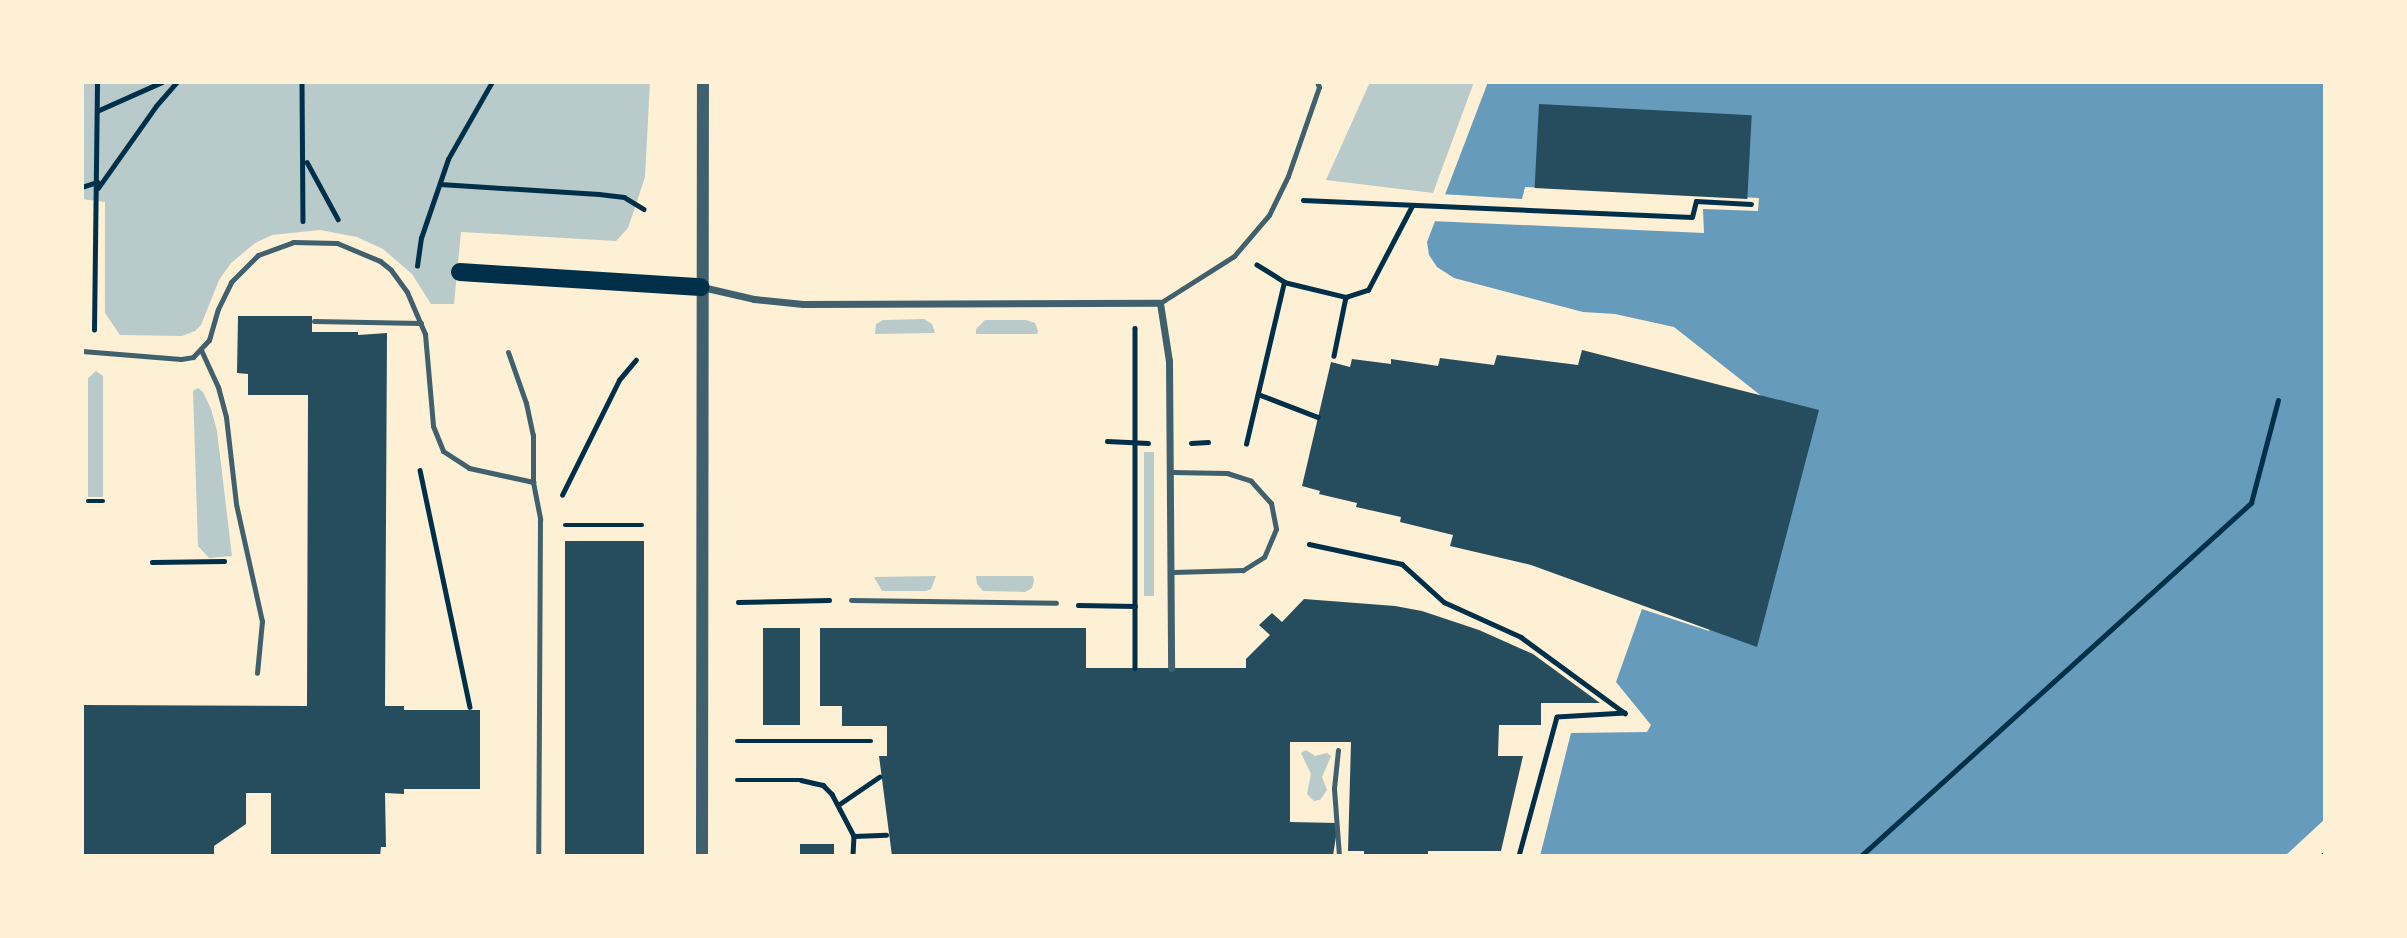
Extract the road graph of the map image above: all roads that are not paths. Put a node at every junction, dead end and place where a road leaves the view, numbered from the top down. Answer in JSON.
{"nodes":[{"id":1,"x":703,"y":82,"type":"edge"},
{"id":2,"x":1320,"y":84,"type":"edge"},
{"id":3,"x":460,"y":272,"type":"dead end"},
{"id":4,"x":701,"y":287,"type":"junction"},
{"id":5,"x":1160,"y":303,"type":"junction"},
{"id":6,"x":314,"y":321,"type":"dead end"},
{"id":7,"x":421,"y":323,"type":"junction"},
{"id":8,"x":201,"y":350,"type":"junction"},
{"id":9,"x":82,"y":351,"type":"edge"},
{"id":10,"x":508,"y":352,"type":"dead end"},
{"id":11,"x":1171,"y":472,"type":"junction"},
{"id":12,"x":533,"y":482,"type":"junction"},
{"id":13,"x":1172,"y":572,"type":"junction"},
{"id":14,"x":851,"y":600,"type":"road end"},
{"id":15,"x":1056,"y":603,"type":"road end"},
{"id":16,"x":1171,"y":668,"type":"dead end"},
{"id":17,"x":257,"y":673,"type":"dead end"},
{"id":18,"x":1338,"y":750,"type":"dead end"},
{"id":19,"x":538,"y":856,"type":"edge"},
{"id":20,"x":702,"y":856,"type":"edge"},
{"id":21,"x":1339,"y":856,"type":"edge"}],
"edges":[{"from":1,"to":4,"type":"street"},
{"from":2,"to":5,"type":"lane"},
{"from":3,"to":4,"type":"main road"},
{"from":4,"to":5,"type":"street"},
{"from":4,"to":20,"type":"street"},
{"from":5,"to":11,"type":"street"},
{"from":6,"to":7,"type":"lane"},
{"from":7,"to":8,"type":"lane"},
{"from":7,"to":12,"type":"lane"},
{"from":8,"to":9,"type":"lane"},
{"from":8,"to":17,"type":"lane"},
{"from":10,"to":12,"type":"lane"},
{"from":11,"to":13,"type":"street"},
{"from":11,"to":13,"type":"lane"},
{"from":12,"to":19,"type":"lane"},
{"from":13,"to":16,"type":"street"},
{"from":14,"to":15,"type":"lane"},
{"from":18,"to":21,"type":"lane"}]}
